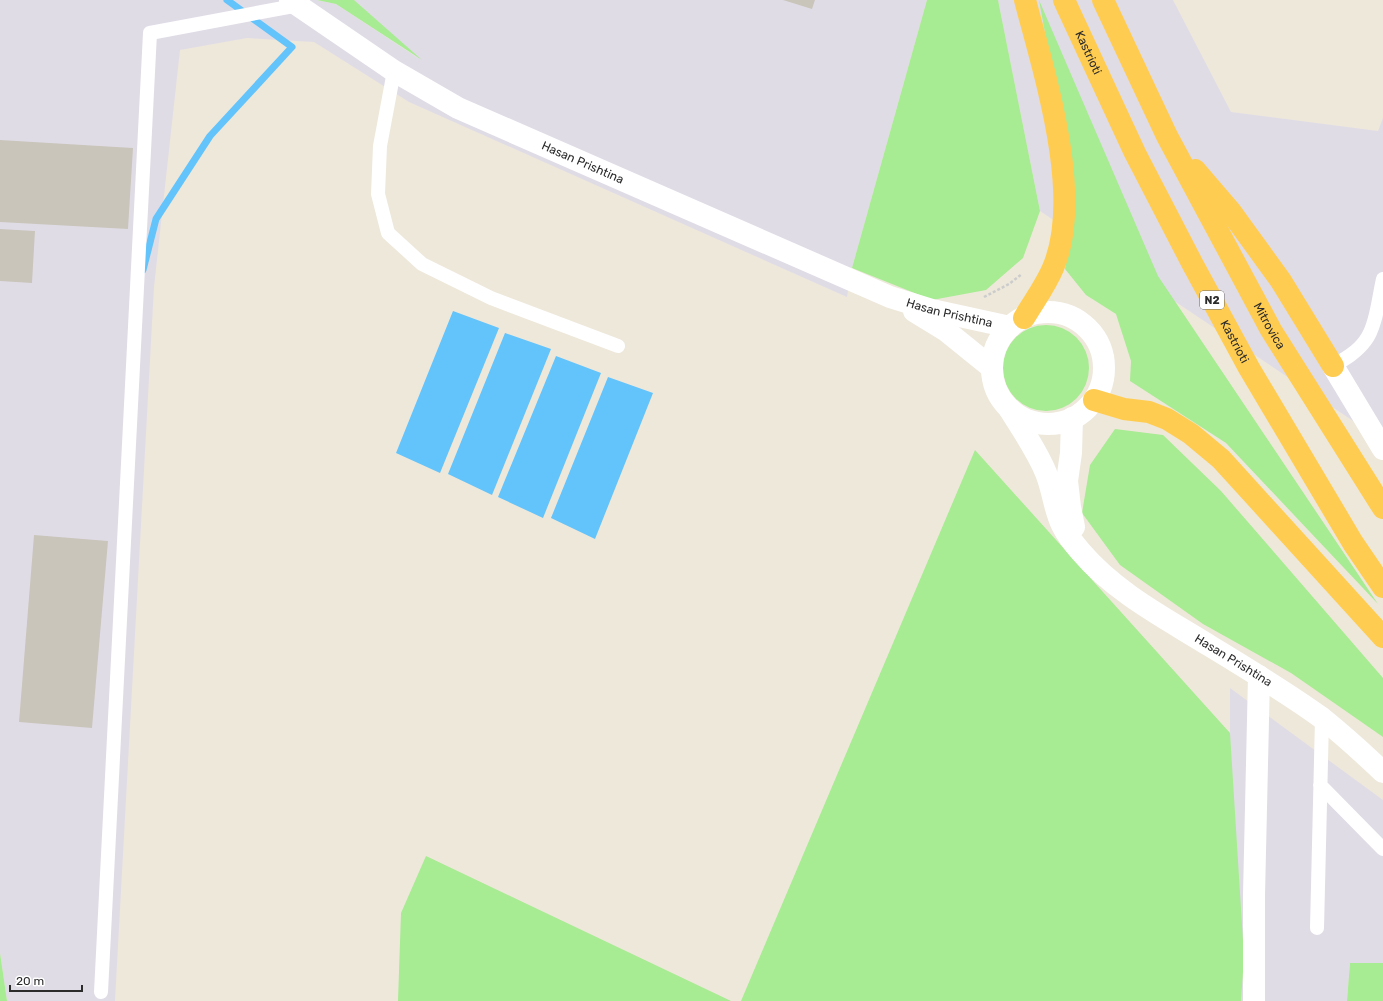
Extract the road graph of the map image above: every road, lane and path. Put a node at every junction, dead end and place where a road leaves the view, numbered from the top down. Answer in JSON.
{"nodes":[{"id":1,"x":1025,"y":0,"type":"edge"},
{"id":2,"x":1064,"y":0,"type":"edge"},
{"id":3,"x":1103,"y":0,"type":"edge"},
{"id":4,"x":294,"y":3,"type":"edge"},
{"id":5,"x":394,"y":71,"type":"junction"},
{"id":6,"x":1167,"y":136,"type":"junction"},
{"id":7,"x":1027,"y":271,"type":"dead end"},
{"id":8,"x":1383,"y":279,"type":"edge"},
{"id":9,"x":890,"y":297,"type":"junction"},
{"id":10,"x":978,"y":298,"type":"dead end"},
{"id":11,"x":1379,"y":316,"type":"edge"},
{"id":12,"x":1017,"y":322,"type":"junction"},
{"id":13,"x":618,"y":346,"type":"dead end"},
{"id":14,"x":1334,"y":366,"type":"junction"},
{"id":15,"x":992,"y":368,"type":"junction"},
{"id":16,"x":1094,"y":400,"type":"junction"},
{"id":17,"x":1010,"y":410,"type":"junction"},
{"id":18,"x":1072,"y":418,"type":"junction"},
{"id":19,"x":1383,"y":449,"type":"edge"},
{"id":20,"x":1383,"y":508,"type":"edge"},
{"id":21,"x":1082,"y":553,"type":"junction"},
{"id":22,"x":1383,"y":587,"type":"edge"},
{"id":23,"x":1383,"y":637,"type":"edge"},
{"id":24,"x":1259,"y":676,"type":"junction"},
{"id":25,"x":1322,"y":719,"type":"junction"},
{"id":26,"x":1383,"y":772,"type":"edge"},
{"id":27,"x":1320,"y":785,"type":"junction"},
{"id":28,"x":1383,"y":849,"type":"edge"},
{"id":29,"x":1317,"y":928,"type":"dead end"},
{"id":30,"x":101,"y":992,"type":"dead end"},
{"id":31,"x":1254,"y":1001,"type":"edge"}],
"edges":[{"from":1,"to":12,"type":"highway"},
{"from":2,"to":22,"type":"highway","name":"Kastrioti","number":"N2"},
{"from":3,"to":6,"type":"highway"},
{"from":4,"to":5,"type":"main road","name":"Hasan Prishtina"},
{"from":4,"to":30,"type":"lane"},
{"from":5,"to":9,"type":"main road","name":"Hasan Prishtina"},
{"from":5,"to":13,"type":"lane"},
{"from":6,"to":14,"type":"highway"},
{"from":6,"to":20,"type":"highway","name":"Mitrovica"},
{"from":7,"to":10,"type":"path"},
{"from":8,"to":11,"type":"lane"},
{"from":9,"to":12,"type":"main road","name":"Hasan Prishtina"},
{"from":9,"to":15,"type":"main road","name":"Hasan Prishtina"},
{"from":11,"to":14,"type":"lane"},
{"from":12,"to":15,"type":"main road"},
{"from":12,"to":16,"type":"main road"},
{"from":14,"to":19,"type":"main road"},
{"from":15,"to":17,"type":"main road"},
{"from":16,"to":18,"type":"main road"},
{"from":16,"to":23,"type":"highway"},
{"from":17,"to":18,"type":"main road"},
{"from":17,"to":21,"type":"main road","name":"Hasan Prishtina"},
{"from":18,"to":21,"type":"main road","name":"Hasan Prishtina"},
{"from":21,"to":24,"type":"main road","name":"Hasan Prishtina"},
{"from":24,"to":25,"type":"main road","name":"Hasan Prishtina"},
{"from":24,"to":31,"type":"main road"},
{"from":25,"to":26,"type":"main road","name":"Hasan Prishtina"},
{"from":25,"to":27,"type":"lane"},
{"from":27,"to":28,"type":"lane"},
{"from":27,"to":29,"type":"lane"}]}
